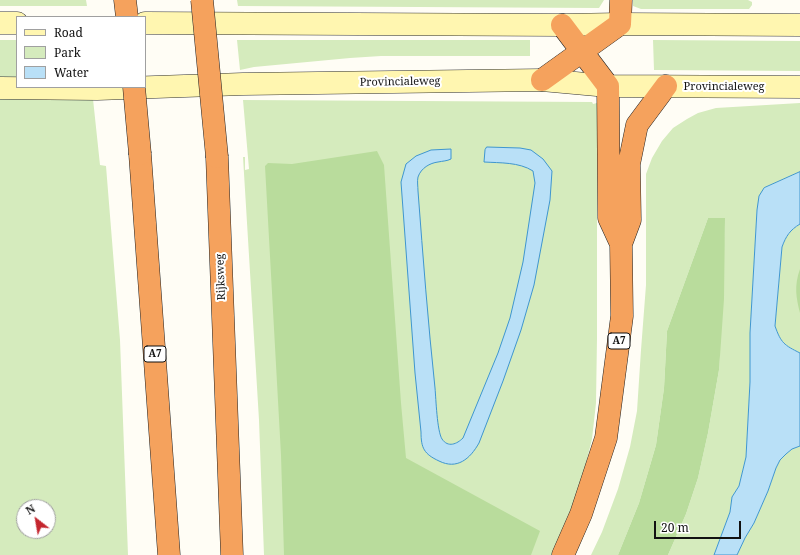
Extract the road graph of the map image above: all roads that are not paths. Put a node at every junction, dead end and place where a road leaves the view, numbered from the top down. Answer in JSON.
{"nodes":[{"id":1,"x":125,"y":0,"type":"edge"},
{"id":2,"x":202,"y":0,"type":"edge"},
{"id":3,"x":621,"y":0,"type":"edge"},
{"id":4,"x":127,"y":16,"type":"edge"},
{"id":5,"x":0,"y":23,"type":"edge"},
{"id":6,"x":16,"y":23,"type":"edge"},
{"id":7,"x":146,"y":23,"type":"edge"},
{"id":8,"x":620,"y":24,"type":"junction"},
{"id":9,"x":562,"y":25,"type":"junction"},
{"id":10,"x":800,"y":25,"type":"edge"},
{"id":11,"x":582,"y":51,"type":"junction"},
{"id":12,"x":542,"y":80,"type":"junction"},
{"id":13,"x":608,"y":86,"type":"junction"},
{"id":14,"x":666,"y":86,"type":"junction"},
{"id":15,"x":146,"y":87,"type":"edge"},
{"id":16,"x":800,"y":87,"type":"edge"},
{"id":17,"x":0,"y":88,"type":"edge"},
{"id":18,"x":126,"y":88,"type":"edge"},
{"id":19,"x":134,"y":88,"type":"edge"},
{"id":20,"x":621,"y":244,"type":"junction"},
{"id":21,"x":169,"y":555,"type":"edge"},
{"id":22,"x":232,"y":555,"type":"edge"},
{"id":23,"x":563,"y":555,"type":"edge"}],
"edges":[{"from":1,"to":4,"type":"highway"},
{"from":2,"to":22,"type":"highway","name":"Rijksweg","bridge":true},
{"from":3,"to":8,"type":"highway"},
{"from":5,"to":6,"type":"main road"},
{"from":7,"to":9,"type":"main road"},
{"from":8,"to":9,"type":"main road"},
{"from":8,"to":10,"type":"main road"},
{"from":8,"to":11,"type":"highway"},
{"from":9,"to":11,"type":"highway"},
{"from":11,"to":12,"type":"highway"},
{"from":11,"to":13,"type":"highway"},
{"from":12,"to":13,"type":"main road","name":"Provincialeweg"},
{"from":12,"to":15,"type":"main road","name":"Provincialeweg"},
{"from":13,"to":14,"type":"main road","name":"Provincialeweg"},
{"from":13,"to":20,"type":"highway","number":"A7"},
{"from":14,"to":16,"type":"main road","name":"Provincialeweg"},
{"from":14,"to":20,"type":"highway","number":"A7"},
{"from":17,"to":18,"type":"main road","name":"Provincialeweg"},
{"from":19,"to":21,"type":"highway","number":"A7","bridge":true},
{"from":20,"to":23,"type":"highway","number":"A7"}]}
